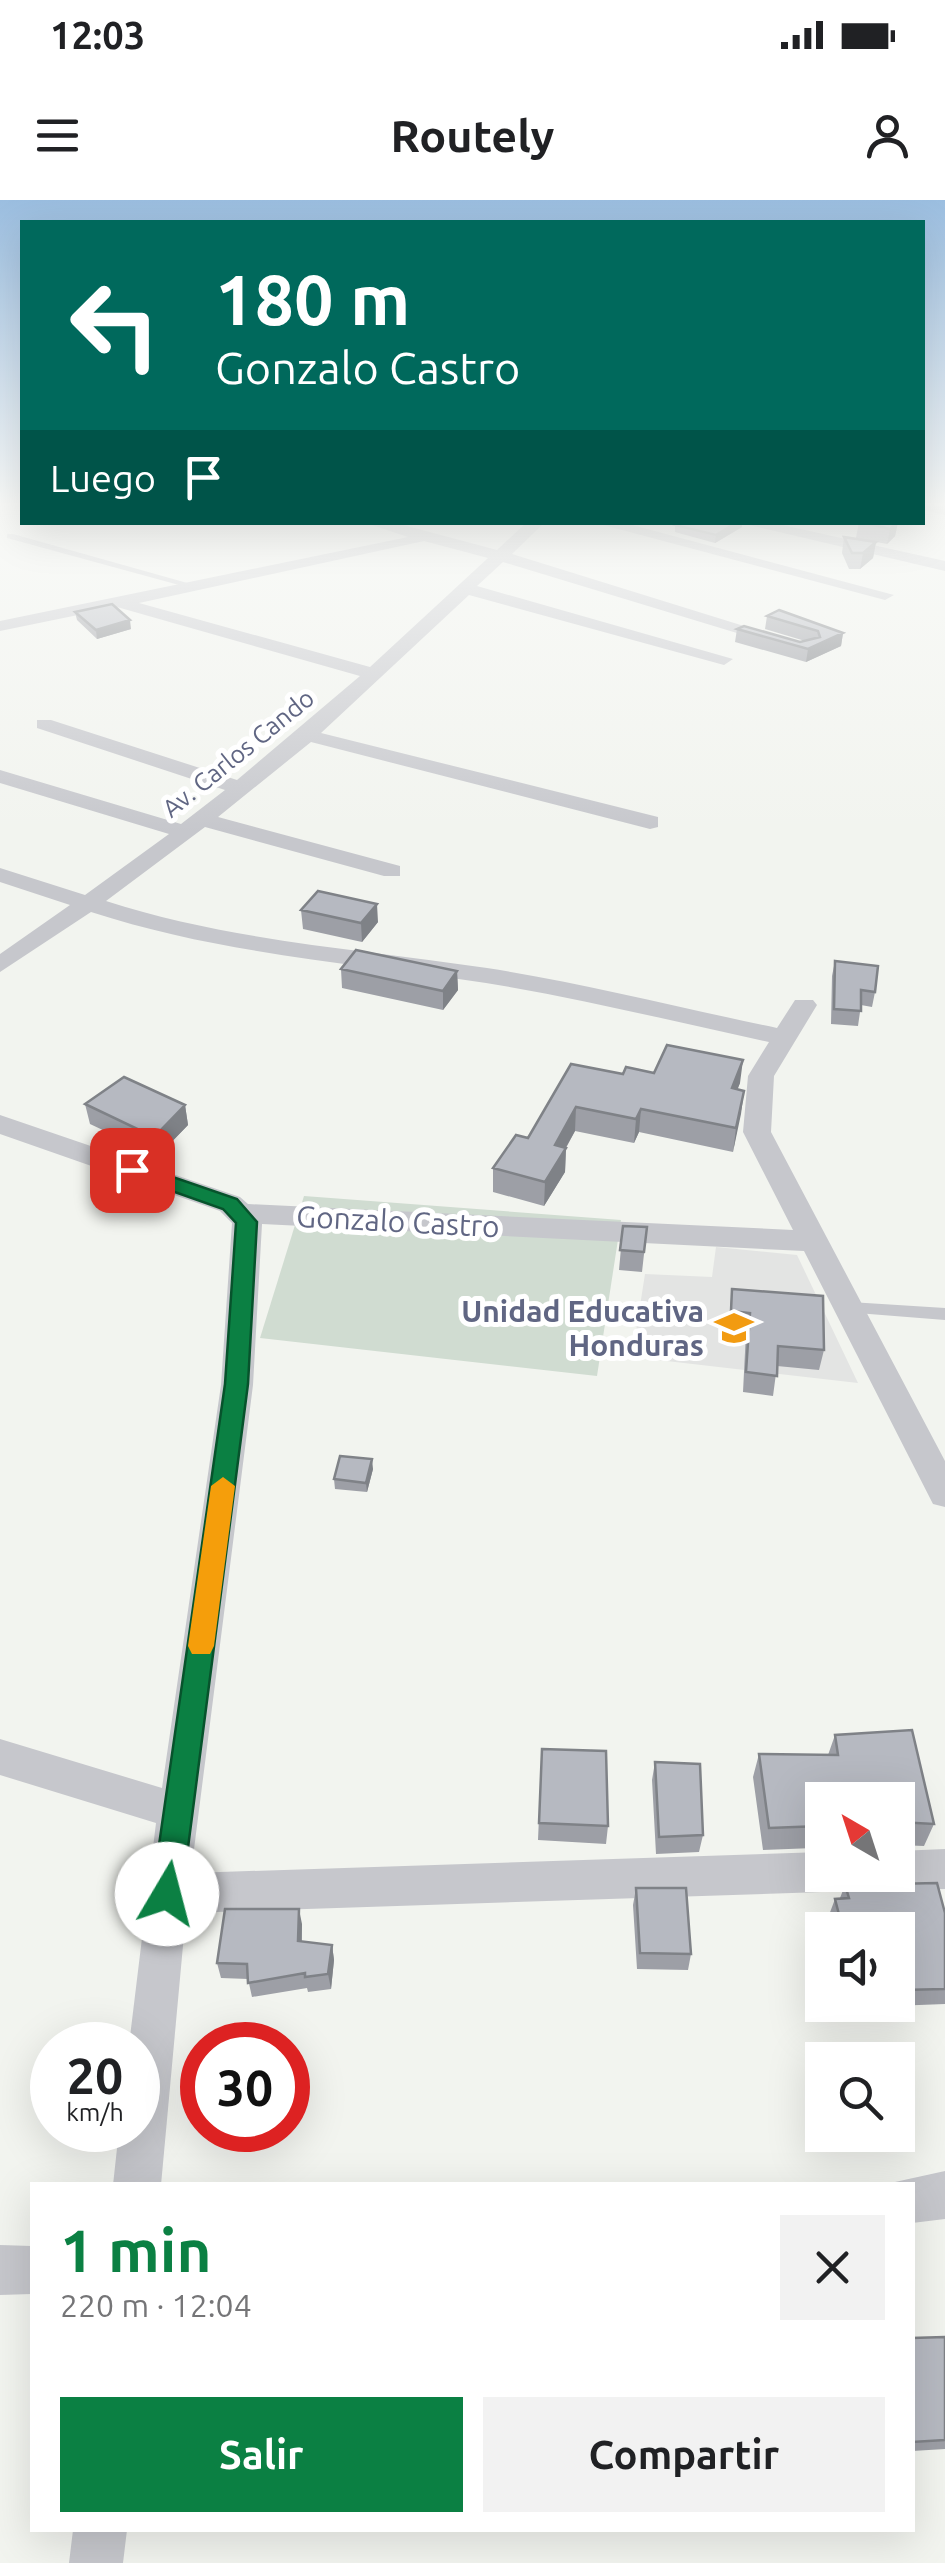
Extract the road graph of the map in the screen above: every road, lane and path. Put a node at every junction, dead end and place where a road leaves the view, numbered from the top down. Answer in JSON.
{"nodes":[{"id":1,"x":67,"y":612,"type":"edge"},
{"id":2,"x":155,"y":612,"type":"edge"},
{"id":3,"x":442,"y":612,"type":"edge"},
{"id":4,"x":552,"y":612,"type":"edge"},
{"id":5,"x":688,"y":612,"type":"edge"},
{"id":6,"x":0,"y":626,"type":"edge"},
{"id":7,"x":806,"y":648,"type":"edge"},
{"id":8,"x":724,"y":659,"type":"dead end"},
{"id":9,"x":375,"y":674,"type":"junction"},
{"id":10,"x":44,"y":724,"type":"dead end"},
{"id":11,"x":307,"y":735,"type":"junction"},
{"id":12,"x":0,"y":776,"type":"edge"},
{"id":13,"x":241,"y":788,"type":"junction"},
{"id":14,"x":650,"y":822,"type":"dead end"},
{"id":15,"x":193,"y":825,"type":"junction"},
{"id":16,"x":392,"y":871,"type":"dead end"},
{"id":17,"x":0,"y":875,"type":"edge"},
{"id":18,"x":83,"y":903,"type":"junction"},
{"id":19,"x":0,"y":964,"type":"edge"},
{"id":20,"x":804,"y":1004,"type":"dead end"},
{"id":21,"x":783,"y":1037,"type":"junction"},
{"id":22,"x":0,"y":1124,"type":"edge"},
{"id":23,"x":240,"y":1213,"type":"junction"},
{"id":24,"x":812,"y":1242,"type":"junction"},
{"id":25,"x":850,"y":1308,"type":"junction"},
{"id":26,"x":945,"y":1314,"type":"edge"},
{"id":27,"x":945,"y":1494,"type":"edge"},
{"id":28,"x":0,"y":1757,"type":"edge"},
{"id":29,"x":178,"y":1811,"type":"junction"},
{"id":30,"x":945,"y":1868,"type":"edge"},
{"id":31,"x":915,"y":1869,"type":"edge"},
{"id":32,"x":805,"y":1873,"type":"edge"},
{"id":33,"x":167,"y":1894,"type":"junction"},
{"id":34,"x":138,"y":2182,"type":"edge"},
{"id":35,"x":945,"y":2196,"type":"edge"},
{"id":36,"x":915,"y":2198,"type":"edge"},
{"id":37,"x":0,"y":2270,"type":"edge"},
{"id":38,"x":30,"y":2270,"type":"edge"},
{"id":39,"x":100,"y":2532,"type":"edge"},
{"id":40,"x":96,"y":2563,"type":"edge"}],
"edges":[{"from":1,"to":6,"type":"street"},
{"from":2,"to":9,"type":"street"},
{"from":3,"to":9,"type":"street","name":"Av. Carlos Cando"},
{"from":4,"to":8,"type":"street"},
{"from":5,"to":7,"type":"street"},
{"from":9,"to":11,"type":"street","name":"Av. Carlos Cando"},
{"from":10,"to":13,"type":"street"},
{"from":11,"to":13,"type":"street","name":"Av. Carlos Cando"},
{"from":11,"to":14,"type":"street"},
{"from":12,"to":15,"type":"street"},
{"from":13,"to":15,"type":"street","name":"Av. Carlos Cando"},
{"from":15,"to":16,"type":"street"},
{"from":15,"to":18,"type":"street","name":"Av. Carlos Cando"},
{"from":17,"to":18,"type":"street"},
{"from":18,"to":19,"type":"street","name":"Av. Carlos Cando"},
{"from":18,"to":21,"type":"street"},
{"from":20,"to":21,"type":"street"},
{"from":21,"to":24,"type":"street"},
{"from":22,"to":23,"type":"street","name":"Gonzalo Castro"},
{"from":23,"to":24,"type":"street","name":"Gonzalo Castro"},
{"from":23,"to":29,"type":"street"},
{"from":24,"to":25,"type":"street"},
{"from":25,"to":26,"type":"lane"},
{"from":25,"to":27,"type":"street"},
{"from":28,"to":29,"type":"street"},
{"from":29,"to":33,"type":"street"},
{"from":30,"to":31,"type":"street"},
{"from":32,"to":33,"type":"street"},
{"from":33,"to":34,"type":"street"},
{"from":35,"to":36,"type":"street"},
{"from":37,"to":38,"type":"street"},
{"from":39,"to":40,"type":"street"}]}
